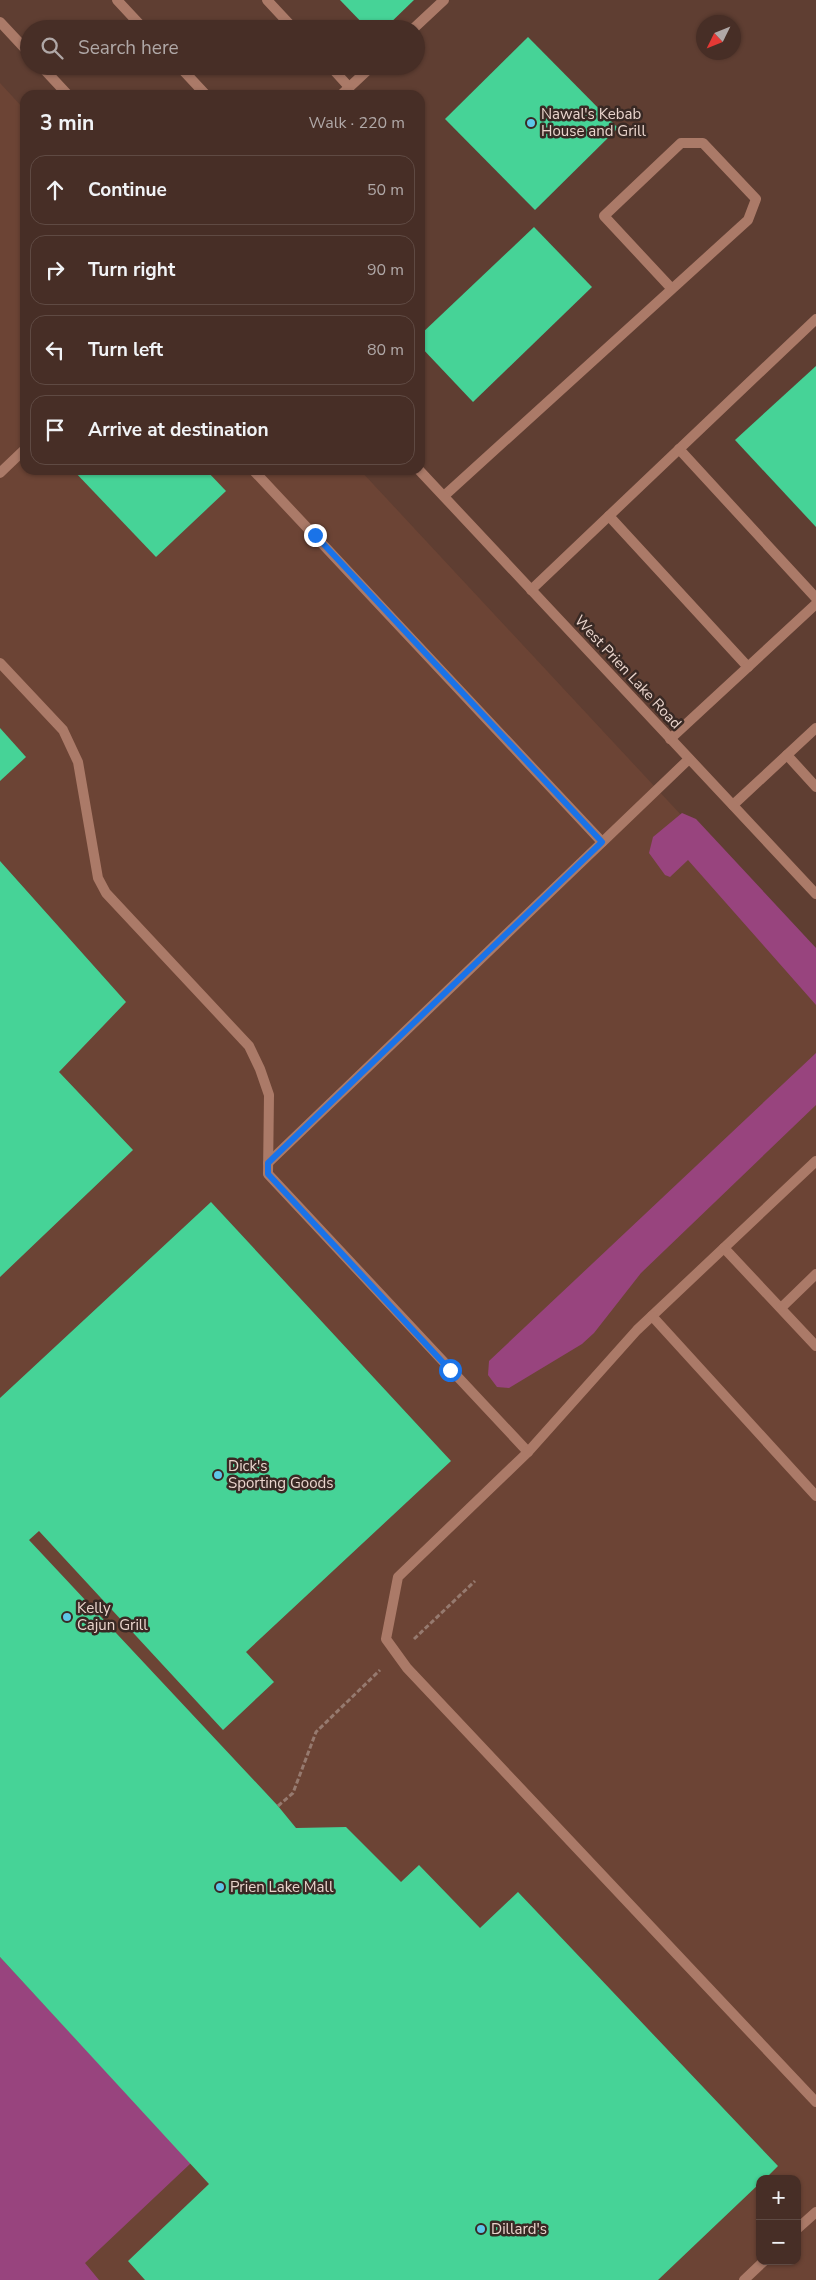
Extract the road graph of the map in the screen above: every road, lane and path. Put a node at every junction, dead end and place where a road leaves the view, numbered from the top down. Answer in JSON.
{"nodes":[{"id":1,"x":117,"y":0,"type":"edge"},
{"id":2,"x":267,"y":0,"type":"edge"},
{"id":3,"x":444,"y":0,"type":"edge"},
{"id":4,"x":136,"y":20,"type":"edge"},
{"id":5,"x":286,"y":20,"type":"edge"},
{"id":6,"x":423,"y":20,"type":"edge"},
{"id":7,"x":0,"y":22,"type":"edge"},
{"id":8,"x":20,"y":43,"type":"edge"},
{"id":9,"x":49,"y":75,"type":"edge"},
{"id":10,"x":187,"y":75,"type":"edge"},
{"id":11,"x":338,"y":75,"type":"edge"},
{"id":12,"x":362,"y":75,"type":"edge"},
{"id":13,"x":349,"y":87,"type":"junction"},
{"id":14,"x":63,"y":90,"type":"edge"},
{"id":15,"x":201,"y":90,"type":"edge"},
{"id":16,"x":346,"y":90,"type":"edge"},
{"id":17,"x":672,"y":289,"type":"junction"},
{"id":18,"x":816,"y":319,"type":"edge"},
{"id":19,"x":679,"y":449,"type":"junction"},
{"id":20,"x":20,"y":454,"type":"edge"},
{"id":21,"x":0,"y":473,"type":"edge"},
{"id":22,"x":258,"y":475,"type":"edge"},
{"id":23,"x":424,"y":475,"type":"edge"},
{"id":24,"x":444,"y":496,"type":"junction"},
{"id":25,"x":609,"y":516,"type":"junction"},
{"id":26,"x":531,"y":590,"type":"junction"},
{"id":27,"x":816,"y":598,"type":"edge"},
{"id":28,"x":816,"y":604,"type":"edge"},
{"id":29,"x":0,"y":663,"type":"edge"},
{"id":30,"x":748,"y":667,"type":"junction"},
{"id":31,"x":816,"y":728,"type":"edge"},
{"id":32,"x":670,"y":739,"type":"junction"},
{"id":33,"x":787,"y":755,"type":"junction"},
{"id":34,"x":689,"y":759,"type":"junction"},
{"id":35,"x":816,"y":787,"type":"edge"},
{"id":36,"x":733,"y":806,"type":"junction"},
{"id":37,"x":602,"y":842,"type":"junction"},
{"id":38,"x":816,"y":894,"type":"edge"},
{"id":39,"x":816,"y":1161,"type":"edge"},
{"id":40,"x":268,"y":1163,"type":"junction"},
{"id":41,"x":724,"y":1248,"type":"junction"},
{"id":42,"x":816,"y":1274,"type":"edge"},
{"id":43,"x":781,"y":1308,"type":"junction"},
{"id":44,"x":652,"y":1316,"type":"junction"},
{"id":45,"x":816,"y":1346,"type":"edge"},
{"id":46,"x":528,"y":1452,"type":"junction"},
{"id":47,"x":816,"y":1496,"type":"edge"},
{"id":48,"x":475,"y":1581,"type":"dead end"},
{"id":49,"x":398,"y":1655,"type":"junction"},
{"id":50,"x":278,"y":1806,"type":"dead end"},
{"id":51,"x":816,"y":2102,"type":"edge"},
{"id":52,"x":816,"y":2212,"type":"edge"},
{"id":53,"x":801,"y":2225,"type":"edge"},
{"id":54,"x":760,"y":2265,"type":"edge"},
{"id":55,"x":744,"y":2280,"type":"edge"}],
"edges":[{"from":1,"to":4,"type":"street"},
{"from":2,"to":5,"type":"street"},
{"from":3,"to":6,"type":"street"},
{"from":7,"to":8,"type":"street"},
{"from":9,"to":14,"type":"street"},
{"from":10,"to":15,"type":"street"},
{"from":11,"to":13,"type":"street"},
{"from":12,"to":13,"type":"street"},
{"from":13,"to":16,"type":"street"},
{"from":17,"to":17,"type":"street"},
{"from":17,"to":24,"type":"street"},
{"from":18,"to":19,"type":"street"},
{"from":19,"to":25,"type":"street"},
{"from":19,"to":27,"type":"street"},
{"from":20,"to":21,"type":"street"},
{"from":22,"to":37,"type":"street"},
{"from":23,"to":24,"type":"street","name":"West Prien Lake Road"},
{"from":24,"to":26,"type":"street","name":"West Prien Lake Road"},
{"from":25,"to":26,"type":"street"},
{"from":25,"to":30,"type":"street"},
{"from":26,"to":32,"type":"street","name":"West Prien Lake Road"},
{"from":28,"to":30,"type":"street"},
{"from":29,"to":40,"type":"street"},
{"from":30,"to":32,"type":"street"},
{"from":31,"to":33,"type":"street"},
{"from":32,"to":34,"type":"street","name":"West Prien Lake Road"},
{"from":33,"to":35,"type":"street"},
{"from":33,"to":36,"type":"street"},
{"from":34,"to":36,"type":"street","name":"West Prien Lake Road"},
{"from":34,"to":37,"type":"street"},
{"from":36,"to":38,"type":"street","name":"West Prien Lake Road"},
{"from":37,"to":40,"type":"street"},
{"from":39,"to":41,"type":"street"},
{"from":40,"to":46,"type":"street"},
{"from":41,"to":43,"type":"street"},
{"from":41,"to":44,"type":"street"},
{"from":42,"to":43,"type":"street"},
{"from":43,"to":45,"type":"street"},
{"from":44,"to":46,"type":"street"},
{"from":44,"to":47,"type":"street"},
{"from":46,"to":49,"type":"street"},
{"from":48,"to":49,"type":"path"},
{"from":49,"to":50,"type":"path"},
{"from":49,"to":51,"type":"street"},
{"from":52,"to":53,"type":"street"},
{"from":54,"to":55,"type":"street"}]}
